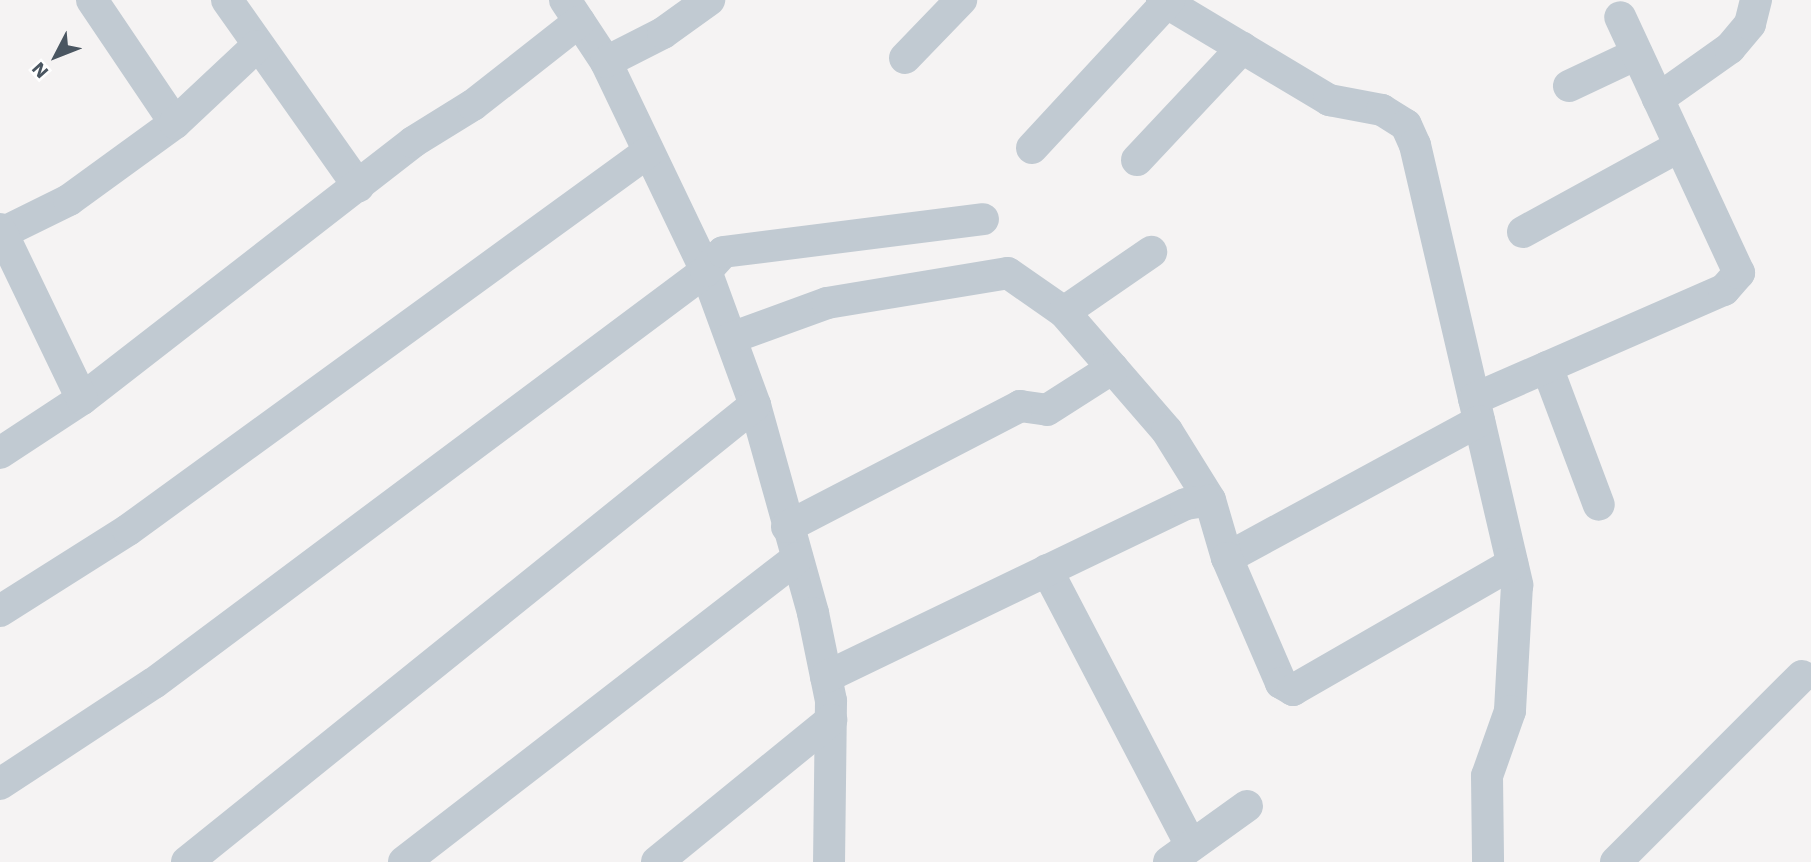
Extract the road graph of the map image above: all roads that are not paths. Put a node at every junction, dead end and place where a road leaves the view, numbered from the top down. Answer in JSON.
{"nodes":[{"id":1,"x":92,"y":0,"type":"edge"},
{"id":2,"x":227,"y":0,"type":"edge"},
{"id":3,"x":709,"y":0,"type":"edge"},
{"id":4,"x":961,"y":0,"type":"edge"},
{"id":5,"x":1756,"y":0,"type":"edge"},
{"id":6,"x":1166,"y":1,"type":"edge"},
{"id":7,"x":572,"y":11,"type":"edge"},
{"id":8,"x":1620,"y":17,"type":"dead end"},
{"id":9,"x":257,"y":46,"type":"junction"},
{"id":10,"x":1242,"y":48,"type":"junction"},
{"id":11,"x":1637,"y":54,"type":"junction"},
{"id":12,"x":905,"y":58,"type":"dead end"},
{"id":13,"x":606,"y":62,"type":"junction"},
{"id":14,"x":1569,"y":86,"type":"dead end"},
{"id":15,"x":1658,"y":99,"type":"junction"},
{"id":16,"x":175,"y":123,"type":"junction"},
{"id":17,"x":1680,"y":145,"type":"junction"},
{"id":18,"x":1032,"y":148,"type":"dead end"},
{"id":19,"x":648,"y":152,"type":"junction"},
{"id":20,"x":1137,"y":160,"type":"dead end"},
{"id":21,"x":358,"y":186,"type":"junction"},
{"id":22,"x":984,"y":219,"type":"dead end"},
{"id":23,"x":1,"y":231,"type":"edge"},
{"id":24,"x":1523,"y":232,"type":"dead end"},
{"id":25,"x":1151,"y":252,"type":"dead end"},
{"id":26,"x":706,"y":271,"type":"junction"},
{"id":27,"x":1064,"y":312,"type":"junction"},
{"id":28,"x":731,"y":338,"type":"junction"},
{"id":29,"x":1547,"y":367,"type":"junction"},
{"id":30,"x":1113,"y":368,"type":"junction"},
{"id":31,"x":82,"y":399,"type":"junction"},
{"id":32,"x":755,"y":405,"type":"junction"},
{"id":33,"x":1476,"y":410,"type":"junction"},
{"id":34,"x":0,"y":453,"type":"edge"},
{"id":35,"x":1210,"y":500,"type":"junction"},
{"id":36,"x":1599,"y":505,"type":"dead end"},
{"id":37,"x":788,"y":527,"type":"junction"},
{"id":38,"x":797,"y":558,"type":"junction"},
{"id":39,"x":1227,"y":558,"type":"junction"},
{"id":40,"x":1512,"y":564,"type":"junction"},
{"id":41,"x":1047,"y":570,"type":"junction"},
{"id":42,"x":0,"y":611,"type":"edge"},
{"id":43,"x":1802,"y":676,"type":"dead end"},
{"id":44,"x":826,"y":677,"type":"junction"},
{"id":45,"x":831,"y":720,"type":"junction"},
{"id":46,"x":0,"y":784,"type":"edge"},
{"id":47,"x":1247,"y":806,"type":"dead end"},
{"id":48,"x":1180,"y":854,"type":"edge"},
{"id":49,"x":189,"y":861,"type":"edge"},
{"id":50,"x":1485,"y":861,"type":"edge"},
{"id":51,"x":404,"y":862,"type":"edge"},
{"id":52,"x":657,"y":862,"type":"edge"},
{"id":53,"x":829,"y":862,"type":"edge"},
{"id":54,"x":1616,"y":862,"type":"edge"}],
"edges":[{"from":1,"to":16,"type":"street"},
{"from":2,"to":9,"type":"street"},
{"from":3,"to":13,"type":"street"},
{"from":4,"to":12,"type":"street"},
{"from":5,"to":15,"type":"street"},
{"from":6,"to":10,"type":"street"},
{"from":6,"to":18,"type":"street"},
{"from":7,"to":13,"type":"street"},
{"from":7,"to":21,"type":"street"},
{"from":8,"to":11,"type":"street"},
{"from":9,"to":16,"type":"street"},
{"from":9,"to":21,"type":"street"},
{"from":10,"to":20,"type":"street"},
{"from":10,"to":33,"type":"street"},
{"from":11,"to":14,"type":"street"},
{"from":11,"to":15,"type":"street"},
{"from":13,"to":19,"type":"street"},
{"from":15,"to":17,"type":"street"},
{"from":16,"to":23,"type":"street"},
{"from":17,"to":24,"type":"street"},
{"from":17,"to":29,"type":"street"},
{"from":19,"to":26,"type":"street"},
{"from":19,"to":42,"type":"street"},
{"from":21,"to":31,"type":"street"},
{"from":22,"to":26,"type":"street"},
{"from":23,"to":31,"type":"street"},
{"from":25,"to":27,"type":"street"},
{"from":26,"to":28,"type":"street"},
{"from":26,"to":46,"type":"street"},
{"from":27,"to":28,"type":"street"},
{"from":27,"to":30,"type":"street"},
{"from":28,"to":32,"type":"street"},
{"from":29,"to":33,"type":"street"},
{"from":29,"to":36,"type":"street"},
{"from":30,"to":35,"type":"street"},
{"from":30,"to":37,"type":"street"},
{"from":31,"to":34,"type":"street"},
{"from":32,"to":37,"type":"street"},
{"from":32,"to":49,"type":"street"},
{"from":33,"to":39,"type":"street"},
{"from":33,"to":40,"type":"street"},
{"from":35,"to":39,"type":"street"},
{"from":35,"to":41,"type":"street"},
{"from":37,"to":38,"type":"street"},
{"from":38,"to":44,"type":"street"},
{"from":38,"to":51,"type":"street"},
{"from":39,"to":40,"type":"street"},
{"from":40,"to":50,"type":"street"},
{"from":41,"to":44,"type":"street"},
{"from":41,"to":48,"type":"street"},
{"from":43,"to":54,"type":"street"},
{"from":44,"to":45,"type":"street"},
{"from":45,"to":52,"type":"street"},
{"from":45,"to":53,"type":"street"},
{"from":47,"to":48,"type":"street"}]}
